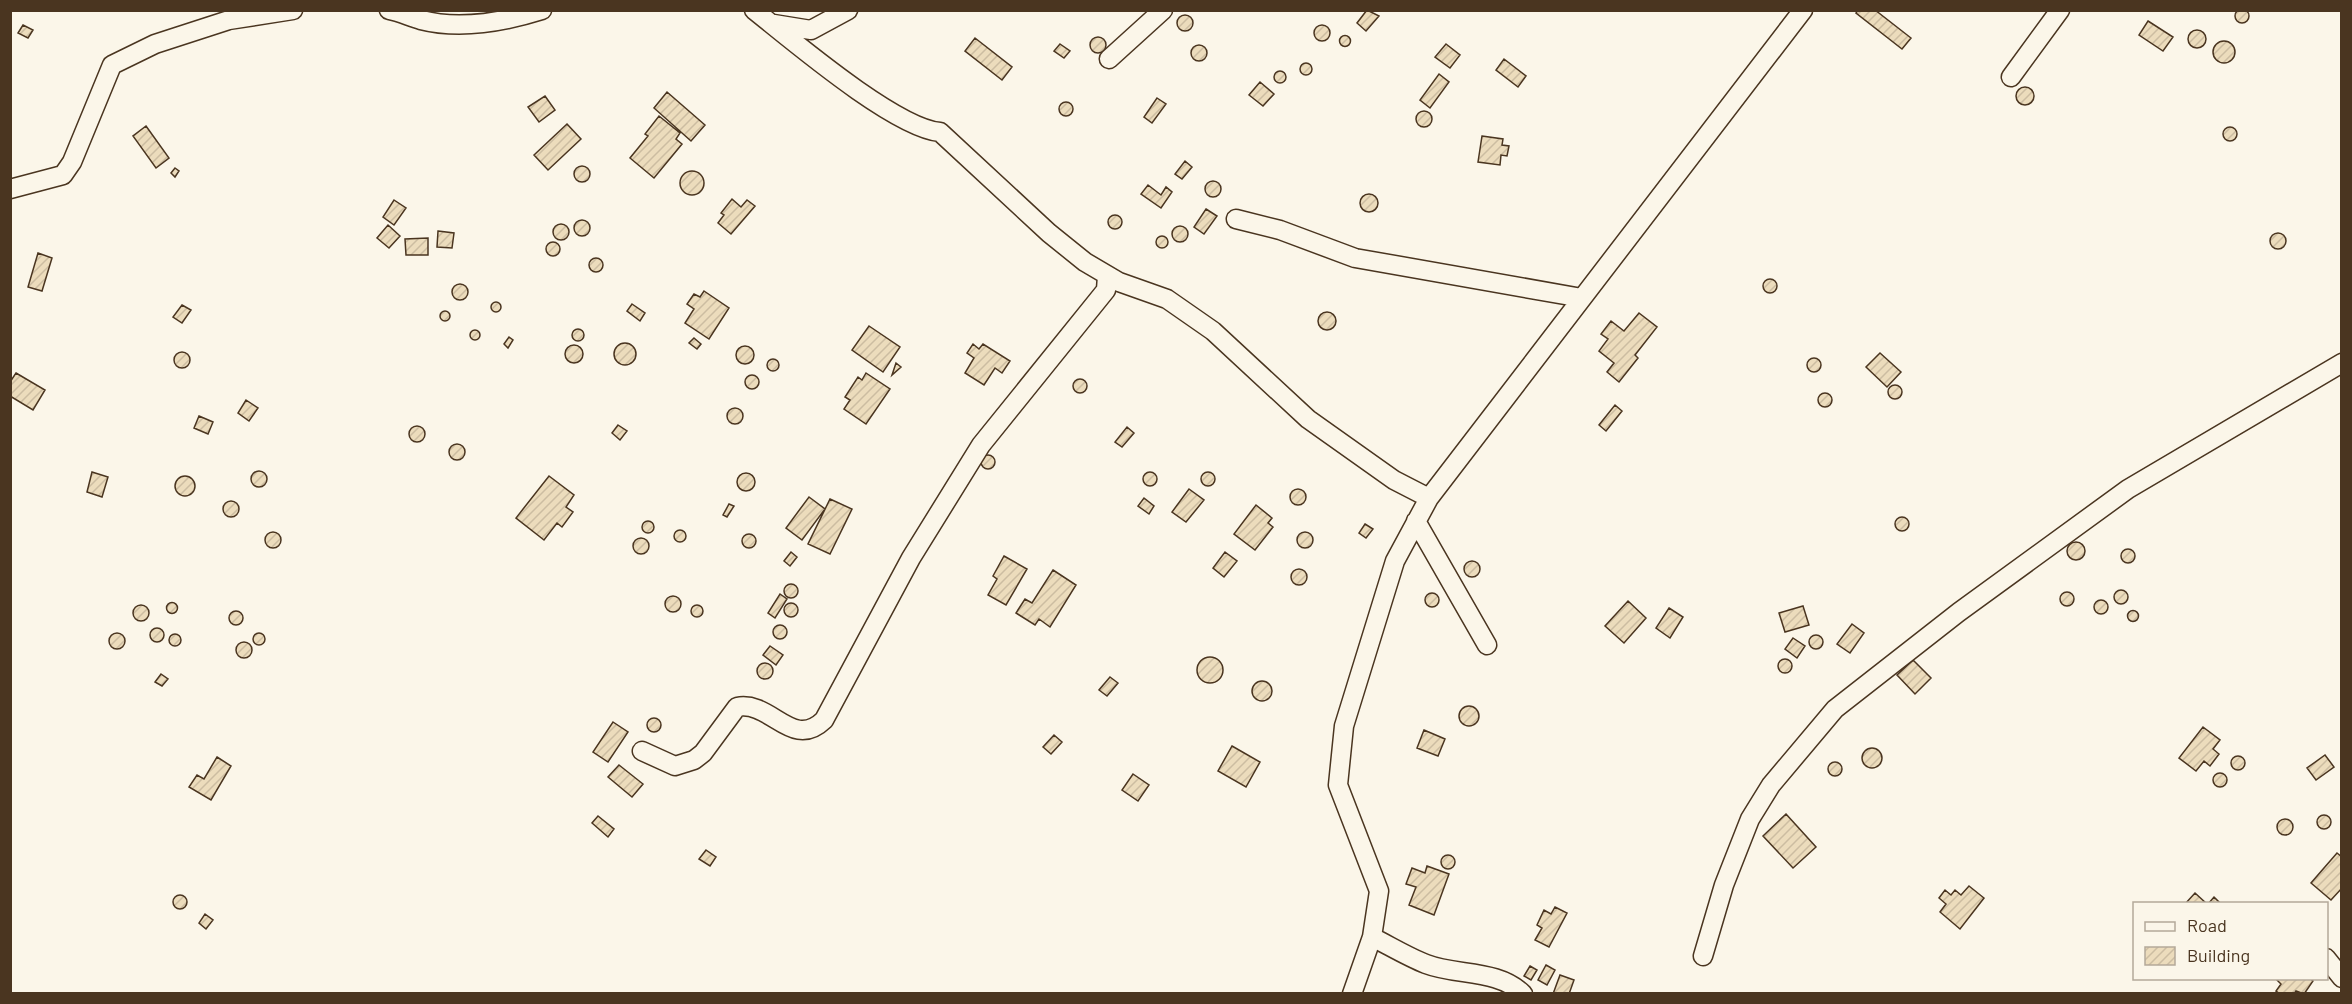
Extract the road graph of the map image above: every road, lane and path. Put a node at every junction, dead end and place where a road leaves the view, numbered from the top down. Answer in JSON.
{"nodes":[{"id":1,"x":293,"y":10,"type":"edge"},
{"id":2,"x":389,"y":10,"type":"edge"},
{"id":3,"x":542,"y":10,"type":"edge"},
{"id":4,"x":754,"y":10,"type":"edge"},
{"id":5,"x":848,"y":10,"type":"edge"},
{"id":6,"x":1163,"y":10,"type":"edge"},
{"id":7,"x":1803,"y":10,"type":"edge"},
{"id":8,"x":2060,"y":10,"type":"edge"},
{"id":9,"x":769,"y":23,"type":"junction"},
{"id":10,"x":1108,"y":58,"type":"dead end"},
{"id":11,"x":2010,"y":77,"type":"dead end"},
{"id":12,"x":10,"y":189,"type":"edge"},
{"id":13,"x":1236,"y":219,"type":"dead end"},
{"id":14,"x":1107,"y":276,"type":"junction"},
{"id":15,"x":1582,"y":298,"type":"junction"},
{"id":16,"x":2342,"y":363,"type":"edge"},
{"id":17,"x":1429,"y":498,"type":"junction"},
{"id":18,"x":1416,"y":522,"type":"junction"},
{"id":19,"x":1486,"y":645,"type":"dead end"},
{"id":20,"x":642,"y":751,"type":"dead end"},
{"id":21,"x":1372,"y":937,"type":"junction"},
{"id":22,"x":1702,"y":956,"type":"dead end"},
{"id":23,"x":2328,"y":960,"type":"edge"},
{"id":24,"x":2342,"y":978,"type":"edge"},
{"id":25,"x":1352,"y":993,"type":"edge"},
{"id":26,"x":1523,"y":993,"type":"edge"}],
"edges":[{"from":1,"to":12,"type":"street"},
{"from":2,"to":3,"type":"street"},
{"from":4,"to":9,"type":"street"},
{"from":5,"to":9,"type":"street"},
{"from":6,"to":10,"type":"street"},
{"from":7,"to":15,"type":"street"},
{"from":8,"to":11,"type":"street"},
{"from":9,"to":14,"type":"street"},
{"from":13,"to":15,"type":"street"},
{"from":14,"to":17,"type":"street"},
{"from":14,"to":20,"type":"street"},
{"from":15,"to":17,"type":"street"},
{"from":16,"to":22,"type":"street"},
{"from":17,"to":18,"type":"street"},
{"from":18,"to":19,"type":"street"},
{"from":18,"to":21,"type":"street"},
{"from":21,"to":25,"type":"street"},
{"from":21,"to":26,"type":"street"},
{"from":23,"to":24,"type":"street"}]}
